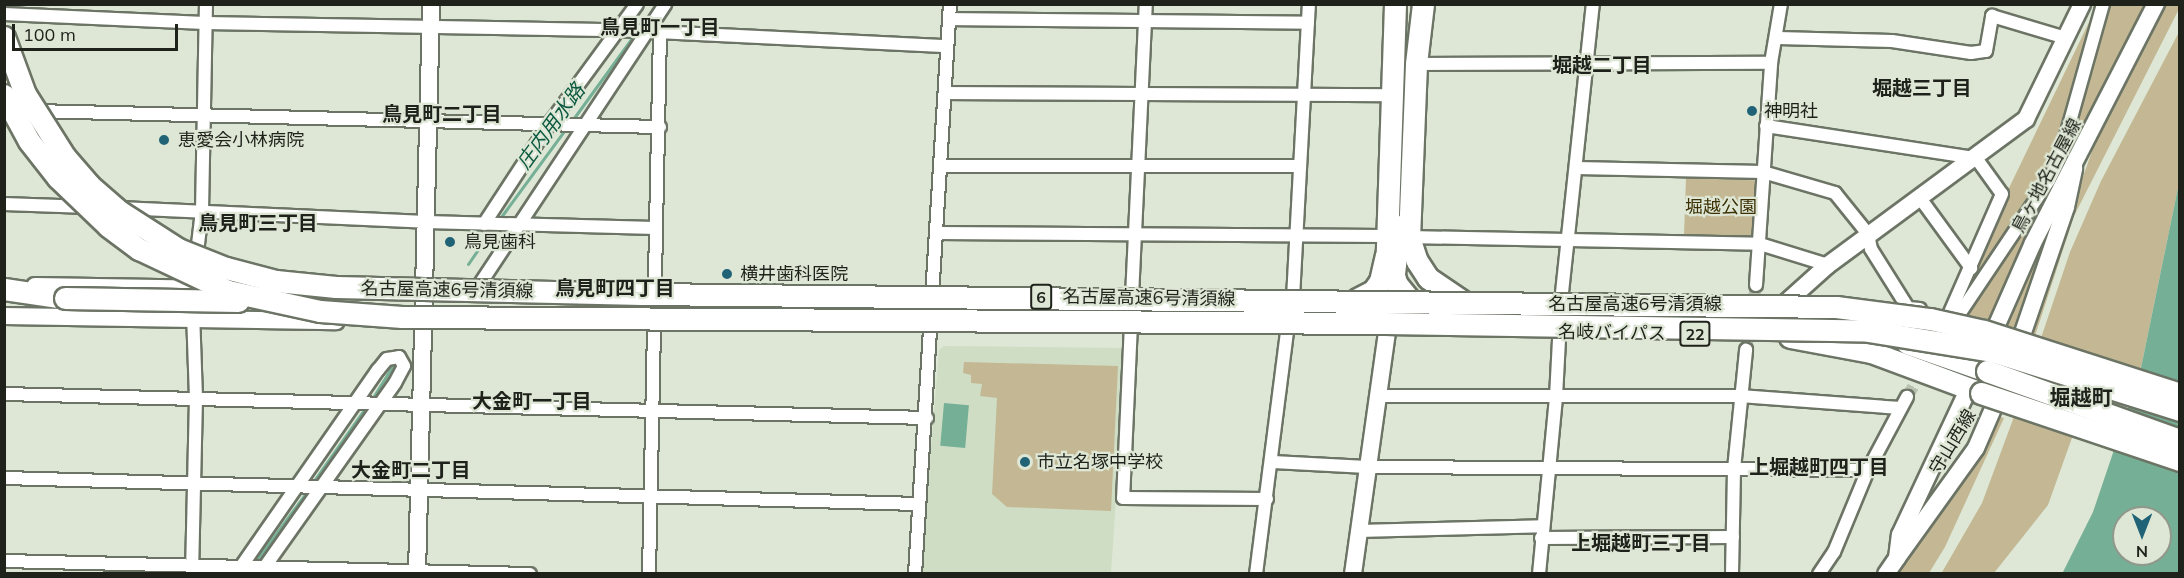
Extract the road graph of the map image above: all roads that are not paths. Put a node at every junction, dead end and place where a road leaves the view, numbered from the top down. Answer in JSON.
{"nodes":[{"id":1,"x":206,"y":4,"type":"edge"},
{"id":2,"x":431,"y":4,"type":"edge"},
{"id":3,"x":637,"y":4,"type":"edge"},
{"id":4,"x":665,"y":4,"type":"edge"},
{"id":5,"x":950,"y":4,"type":"edge"},
{"id":6,"x":1146,"y":4,"type":"edge"},
{"id":7,"x":1309,"y":4,"type":"edge"},
{"id":8,"x":1395,"y":4,"type":"edge"},
{"id":9,"x":1423,"y":4,"type":"edge"},
{"id":10,"x":1593,"y":4,"type":"edge"},
{"id":11,"x":1781,"y":4,"type":"edge"},
{"id":12,"x":2082,"y":4,"type":"edge"},
{"id":13,"x":2103,"y":4,"type":"edge"},
{"id":14,"x":2156,"y":4,"type":"edge"},
{"id":15,"x":4,"y":14,"type":"edge"},
{"id":16,"x":949,"y":19,"type":"junction"},
{"id":17,"x":1146,"y":21,"type":"junction"},
{"id":18,"x":206,"y":23,"type":"junction"},
{"id":19,"x":1308,"y":23,"type":"junction"},
{"id":20,"x":431,"y":27,"type":"junction"},
{"id":21,"x":617,"y":30,"type":"junction"},
{"id":22,"x":645,"y":32,"type":"junction"},
{"id":23,"x":660,"y":32,"type":"junction"},
{"id":24,"x":4,"y":37,"type":"edge"},
{"id":25,"x":1778,"y":38,"type":"junction"},
{"id":26,"x":2066,"y":38,"type":"junction"},
{"id":27,"x":947,"y":46,"type":"junction"},
{"id":28,"x":1587,"y":63,"type":"junction"},
{"id":29,"x":1771,"y":63,"type":"junction"},
{"id":30,"x":1416,"y":64,"type":"junction"},
{"id":31,"x":1141,"y":92,"type":"junction"},
{"id":32,"x":945,"y":93,"type":"junction"},
{"id":33,"x":4,"y":95,"type":"edge"},
{"id":34,"x":1304,"y":95,"type":"junction"},
{"id":35,"x":1390,"y":95,"type":"junction"},
{"id":36,"x":4,"y":110,"type":"edge"},
{"id":37,"x":203,"y":115,"type":"junction"},
{"id":38,"x":428,"y":122,"type":"junction"},
{"id":39,"x":550,"y":123,"type":"junction"},
{"id":40,"x":586,"y":126,"type":"junction"},
{"id":41,"x":1766,"y":126,"type":"junction"},
{"id":42,"x":660,"y":127,"type":"junction"},
{"id":43,"x":1976,"y":158,"type":"junction"},
{"id":44,"x":1137,"y":164,"type":"junction"},
{"id":45,"x":1411,"y":165,"type":"junction"},
{"id":46,"x":940,"y":166,"type":"junction"},
{"id":47,"x":1299,"y":166,"type":"junction"},
{"id":48,"x":1577,"y":168,"type":"junction"},
{"id":49,"x":2074,"y":168,"type":"junction"},
{"id":50,"x":1763,"y":172,"type":"junction"},
{"id":51,"x":2057,"y":184,"type":"junction"},
{"id":52,"x":1920,"y":198,"type":"junction"},
{"id":53,"x":4,"y":204,"type":"edge"},
{"id":54,"x":201,"y":211,"type":"junction"},
{"id":55,"x":426,"y":222,"type":"junction"},
{"id":56,"x":517,"y":223,"type":"junction"},
{"id":57,"x":484,"y":224,"type":"junction"},
{"id":58,"x":656,"y":228,"type":"junction"},
{"id":59,"x":938,"y":233,"type":"junction"},
{"id":60,"x":1868,"y":234,"type":"junction"},
{"id":61,"x":1132,"y":235,"type":"junction"},
{"id":62,"x":1296,"y":237,"type":"junction"},
{"id":63,"x":1409,"y":237,"type":"junction"},
{"id":64,"x":1567,"y":238,"type":"junction"},
{"id":65,"x":1386,"y":243,"type":"junction"},
{"id":66,"x":1760,"y":244,"type":"junction"},
{"id":67,"x":1828,"y":265,"type":"junction"},
{"id":68,"x":1971,"y":268,"type":"junction"},
{"id":69,"x":1756,"y":285,"type":"tunnel mouth"},
{"id":70,"x":4,"y":287,"type":"edge"},
{"id":71,"x":194,"y":288,"type":"junction"},
{"id":72,"x":476,"y":290,"type":"junction"},
{"id":73,"x":424,"y":291,"type":"junction"},
{"id":74,"x":654,"y":293,"type":"junction"},
{"id":75,"x":942,"y":295,"type":"junction"},
{"id":76,"x":1132,"y":297,"type":"junction"},
{"id":77,"x":1293,"y":298,"type":"junction"},
{"id":78,"x":1357,"y":299,"type":"joint"},
{"id":79,"x":1390,"y":302,"type":"junction"},
{"id":80,"x":1462,"y":302,"type":"junction"},
{"id":81,"x":1561,"y":302,"type":"junction"},
{"id":82,"x":1780,"y":308,"type":"junction"},
{"id":83,"x":4,"y":316,"type":"edge"},
{"id":84,"x":193,"y":319,"type":"junction"},
{"id":85,"x":1952,"y":319,"type":"junction"},
{"id":86,"x":654,"y":322,"type":"junction"},
{"id":87,"x":423,"y":323,"type":"junction"},
{"id":88,"x":1131,"y":324,"type":"junction"},
{"id":89,"x":1288,"y":324,"type":"junction"},
{"id":90,"x":581,"y":326,"type":"joint"},
{"id":91,"x":932,"y":327,"type":"junction"},
{"id":92,"x":1471,"y":328,"type":"junction"},
{"id":93,"x":1559,"y":332,"type":"junction"},
{"id":94,"x":1939,"y":345,"type":"dead end"},
{"id":95,"x":1746,"y":350,"type":"tunnel mouth"},
{"id":96,"x":1983,"y":369,"type":"junction"},
{"id":97,"x":1975,"y":390,"type":"junction"},
{"id":98,"x":4,"y":394,"type":"edge"},
{"id":99,"x":2180,"y":394,"type":"edge"},
{"id":100,"x":1378,"y":396,"type":"junction"},
{"id":101,"x":1740,"y":396,"type":"junction"},
{"id":102,"x":1556,"y":397,"type":"junction"},
{"id":103,"x":1907,"y":397,"type":"tunnel mouth"},
{"id":104,"x":196,"y":398,"type":"junction"},
{"id":105,"x":357,"y":402,"type":"junction"},
{"id":106,"x":381,"y":403,"type":"junction"},
{"id":107,"x":421,"y":404,"type":"junction"},
{"id":108,"x":1900,"y":408,"type":"junction"},
{"id":109,"x":655,"y":410,"type":"junction"},
{"id":110,"x":2180,"y":410,"type":"edge"},
{"id":111,"x":927,"y":418,"type":"junction"},
{"id":112,"x":2180,"y":440,"type":"edge"},
{"id":113,"x":2180,"y":460,"type":"edge"},
{"id":114,"x":1273,"y":462,"type":"junction"},
{"id":115,"x":1549,"y":465,"type":"junction"},
{"id":116,"x":1367,"y":467,"type":"junction"},
{"id":117,"x":1734,"y":469,"type":"junction"},
{"id":118,"x":1868,"y":470,"type":"junction"},
{"id":119,"x":4,"y":478,"type":"edge"},
{"id":120,"x":194,"y":484,"type":"junction"},
{"id":121,"x":320,"y":485,"type":"junction"},
{"id":122,"x":298,"y":486,"type":"junction"},
{"id":123,"x":419,"y":488,"type":"junction"},
{"id":124,"x":651,"y":494,"type":"junction"},
{"id":125,"x":1267,"y":499,"type":"junction"},
{"id":126,"x":919,"y":504,"type":"junction"},
{"id":127,"x":1358,"y":531,"type":"junction"},
{"id":128,"x":1542,"y":532,"type":"junction"},
{"id":129,"x":1733,"y":537,"type":"junction"},
{"id":130,"x":1897,"y":558,"type":"junction"},
{"id":131,"x":4,"y":561,"type":"edge"},
{"id":132,"x":192,"y":570,"type":"edge"},
{"id":133,"x":238,"y":571,"type":"edge"},
{"id":134,"x":262,"y":571,"type":"edge"},
{"id":135,"x":417,"y":572,"type":"edge"},
{"id":136,"x":530,"y":573,"type":"edge"},
{"id":137,"x":650,"y":573,"type":"edge"},
{"id":138,"x":915,"y":573,"type":"edge"},
{"id":139,"x":1256,"y":573,"type":"edge"},
{"id":140,"x":1353,"y":573,"type":"edge"},
{"id":141,"x":1539,"y":573,"type":"edge"},
{"id":142,"x":1732,"y":573,"type":"edge"},
{"id":143,"x":1819,"y":573,"type":"edge"},
{"id":144,"x":1886,"y":573,"type":"edge"}],
"edges":[{"from":1,"to":18,"type":"street"},
{"from":2,"to":20,"type":"street"},
{"from":3,"to":21,"type":"street"},
{"from":4,"to":22,"type":"street"},
{"from":5,"to":16,"type":"street"},
{"from":6,"to":17,"type":"street"},
{"from":7,"to":19,"type":"street"},
{"from":8,"to":35,"type":"highway"},
{"from":9,"to":30,"type":"highway"},
{"from":10,"to":28,"type":"street"},
{"from":11,"to":25,"type":"street"},
{"from":12,"to":26,"type":"street"},
{"from":13,"to":51,"type":"street"},
{"from":14,"to":49,"type":"street","name":"鳥ヶ地名古屋線"},
{"from":15,"to":18,"type":"street"},
{"from":16,"to":17,"type":"street"},
{"from":16,"to":27,"type":"street"},
{"from":17,"to":19,"type":"street"},
{"from":17,"to":31,"type":"street"},
{"from":18,"to":20,"type":"street"},
{"from":18,"to":37,"type":"street"},
{"from":19,"to":34,"type":"street"},
{"from":20,"to":21,"type":"street"},
{"from":20,"to":38,"type":"street"},
{"from":21,"to":22,"type":"street"},
{"from":21,"to":39,"type":"street"},
{"from":22,"to":23,"type":"street"},
{"from":22,"to":40,"type":"street"},
{"from":23,"to":27,"type":"street"},
{"from":23,"to":42,"type":"street"},
{"from":24,"to":72,"type":"highway","name":"名古屋高速6号清須線","number":"6","bridge":true},
{"from":25,"to":26,"type":"street"},
{"from":25,"to":29,"type":"street"},
{"from":26,"to":43,"type":"street"},
{"from":27,"to":32,"type":"street"},
{"from":28,"to":29,"type":"street"},
{"from":28,"to":30,"type":"street"},
{"from":28,"to":48,"type":"street"},
{"from":29,"to":41,"type":"street"},
{"from":30,"to":45,"type":"highway"},
{"from":31,"to":32,"type":"street"},
{"from":31,"to":34,"type":"street"},
{"from":31,"to":44,"type":"street"},
{"from":32,"to":46,"type":"street"},
{"from":33,"to":92,"type":"highway","name":"名古屋高速6号清須線","number":"6","bridge":true},
{"from":34,"to":35,"type":"street"},
{"from":34,"to":47,"type":"street"},
{"from":35,"to":65,"type":"highway"},
{"from":36,"to":37,"type":"street"},
{"from":37,"to":38,"type":"street"},
{"from":37,"to":54,"type":"street"},
{"from":38,"to":39,"type":"street"},
{"from":38,"to":55,"type":"street"},
{"from":39,"to":40,"type":"street"},
{"from":39,"to":57,"type":"street"},
{"from":40,"to":42,"type":"street"},
{"from":40,"to":56,"type":"street"},
{"from":41,"to":43,"type":"street"},
{"from":41,"to":50,"type":"street"},
{"from":42,"to":58,"type":"street"},
{"from":43,"to":52,"type":"street"},
{"from":43,"to":68,"type":"street"},
{"from":44,"to":46,"type":"street"},
{"from":44,"to":47,"type":"street"},
{"from":44,"to":61,"type":"street"},
{"from":45,"to":63,"type":"highway"},
{"from":45,"to":79,"type":"street"},
{"from":46,"to":59,"type":"street"},
{"from":47,"to":62,"type":"street"},
{"from":48,"to":50,"type":"street"},
{"from":48,"to":64,"type":"street"},
{"from":49,"to":51,"type":"street","name":"鳥ヶ地名古屋線"},
{"from":49,"to":130,"type":"street","name":"守山西線"},
{"from":50,"to":60,"type":"street"},
{"from":50,"to":66,"type":"street"},
{"from":51,"to":85,"type":"street"},
{"from":51,"to":96,"type":"street","name":"鳥ヶ地名古屋線"},
{"from":52,"to":60,"type":"street"},
{"from":52,"to":68,"type":"street"},
{"from":53,"to":54,"type":"street"},
{"from":54,"to":55,"type":"street"},
{"from":54,"to":71,"type":"street"},
{"from":55,"to":57,"type":"street"},
{"from":55,"to":73,"type":"street"},
{"from":56,"to":57,"type":"street"},
{"from":56,"to":58,"type":"street"},
{"from":56,"to":72,"type":"street"},
{"from":58,"to":74,"type":"street"},
{"from":59,"to":61,"type":"street"},
{"from":59,"to":75,"type":"street"},
{"from":60,"to":67,"type":"street"},
{"from":60,"to":85,"type":"street"},
{"from":61,"to":62,"type":"street"},
{"from":61,"to":76,"type":"street"},
{"from":62,"to":65,"type":"street"},
{"from":62,"to":77,"type":"street"},
{"from":63,"to":64,"type":"street"},
{"from":63,"to":80,"type":"highway"},
{"from":64,"to":66,"type":"street"},
{"from":64,"to":81,"type":"street"},
{"from":65,"to":79,"type":"highway"},
{"from":66,"to":67,"type":"street"},
{"from":66,"to":69,"type":"street"},
{"from":67,"to":82,"type":"street"},
{"from":68,"to":85,"type":"street"},
{"from":70,"to":71,"type":"street"},
{"from":70,"to":75,"type":"highway","bridge":true},
{"from":71,"to":73,"type":"street"},
{"from":71,"to":84,"type":"street"},
{"from":72,"to":73,"type":"street"},
{"from":72,"to":74,"type":"street"},
{"from":72,"to":75,"type":"highway","name":"名古屋高速6号清須線","number":"6","bridge":true},
{"from":73,"to":87,"type":"street"},
{"from":74,"to":75,"type":"street"},
{"from":74,"to":86,"type":"street"},
{"from":75,"to":76,"type":"street"},
{"from":75,"to":91,"type":"street"},
{"from":75,"to":99,"type":"highway","name":"名古屋高速6号清須線","number":"6","bridge":true},
{"from":76,"to":77,"type":"street"},
{"from":77,"to":78,"type":"street"},
{"from":78,"to":79,"type":"highway"},
{"from":79,"to":80,"type":"highway","name":"名岐バイパス"},
{"from":79,"to":89,"type":"street"},
{"from":79,"to":92,"type":"street"},
{"from":79,"to":92,"type":"highway","name":"名岐バイパス","number":"22"},
{"from":79,"to":100,"type":"street"},
{"from":80,"to":81,"type":"highway","name":"名岐バイパス","number":"22"},
{"from":81,"to":82,"type":"highway","name":"名岐バイパス","number":"22"},
{"from":81,"to":93,"type":"street"},
{"from":82,"to":96,"type":"highway","name":"名岐バイパス","number":"22"},
{"from":83,"to":84,"type":"street"},
{"from":84,"to":87,"type":"street"},
{"from":84,"to":104,"type":"street"},
{"from":85,"to":94,"type":"street"},
{"from":86,"to":90,"type":"highway"},
{"from":86,"to":91,"type":"street"},
{"from":86,"to":92,"type":"highway","bridge":true},
{"from":86,"to":109,"type":"street"},
{"from":87,"to":90,"type":"street"},
{"from":87,"to":107,"type":"street"},
{"from":88,"to":89,"type":"street"},
{"from":88,"to":91,"type":"street"},
{"from":88,"to":125,"type":"street"},
{"from":89,"to":114,"type":"street"},
{"from":91,"to":111,"type":"street"},
{"from":92,"to":93,"type":"highway","name":"名岐バイパス","number":"22"},
{"from":92,"to":110,"type":"highway","name":"名古屋高速6号清須線","number":"6","bridge":true},
{"from":93,"to":97,"type":"highway","name":"名岐バイパス","number":"22"},
{"from":93,"to":102,"type":"street"},
{"from":95,"to":101,"type":"street"},
{"from":96,"to":112,"type":"highway","name":"名岐バイパス","number":"22","bridge":true},
{"from":97,"to":113,"type":"highway","name":"名岐バイパス","number":"22","bridge":true},
{"from":97,"to":130,"type":"street","name":"守山西線"},
{"from":98,"to":104,"type":"street"},
{"from":100,"to":102,"type":"street"},
{"from":100,"to":116,"type":"street"},
{"from":101,"to":102,"type":"street"},
{"from":101,"to":108,"type":"street"},
{"from":101,"to":117,"type":"street"},
{"from":102,"to":115,"type":"street"},
{"from":103,"to":108,"type":"street"},
{"from":104,"to":105,"type":"street"},
{"from":104,"to":120,"type":"street"},
{"from":105,"to":106,"type":"street"},
{"from":105,"to":106,"type":"street"},
{"from":105,"to":122,"type":"street"},
{"from":106,"to":107,"type":"street"},
{"from":106,"to":121,"type":"street"},
{"from":107,"to":109,"type":"street"},
{"from":107,"to":123,"type":"street"},
{"from":108,"to":118,"type":"street"},
{"from":109,"to":111,"type":"street"},
{"from":109,"to":124,"type":"street"},
{"from":111,"to":126,"type":"street"},
{"from":114,"to":116,"type":"street"},
{"from":114,"to":125,"type":"street"},
{"from":115,"to":116,"type":"street"},
{"from":115,"to":117,"type":"street"},
{"from":115,"to":128,"type":"street"},
{"from":116,"to":127,"type":"street"},
{"from":117,"to":118,"type":"street"},
{"from":117,"to":129,"type":"street"},
{"from":118,"to":143,"type":"street"},
{"from":119,"to":120,"type":"street"},
{"from":120,"to":122,"type":"street"},
{"from":120,"to":132,"type":"street"},
{"from":121,"to":122,"type":"street"},
{"from":121,"to":123,"type":"street"},
{"from":121,"to":134,"type":"street"},
{"from":122,"to":133,"type":"street"},
{"from":123,"to":124,"type":"street"},
{"from":123,"to":135,"type":"street"},
{"from":124,"to":126,"type":"street"},
{"from":124,"to":137,"type":"street"},
{"from":125,"to":139,"type":"street"},
{"from":126,"to":138,"type":"street"},
{"from":127,"to":128,"type":"street"},
{"from":127,"to":140,"type":"street"},
{"from":128,"to":129,"type":"street"},
{"from":128,"to":141,"type":"street"},
{"from":129,"to":142,"type":"street"},
{"from":130,"to":144,"type":"street","name":"守山西線"},
{"from":131,"to":132,"type":"street"},
{"from":132,"to":133,"type":"street"},
{"from":133,"to":134,"type":"street"},
{"from":134,"to":135,"type":"street"},
{"from":135,"to":136,"type":"street"}]}
